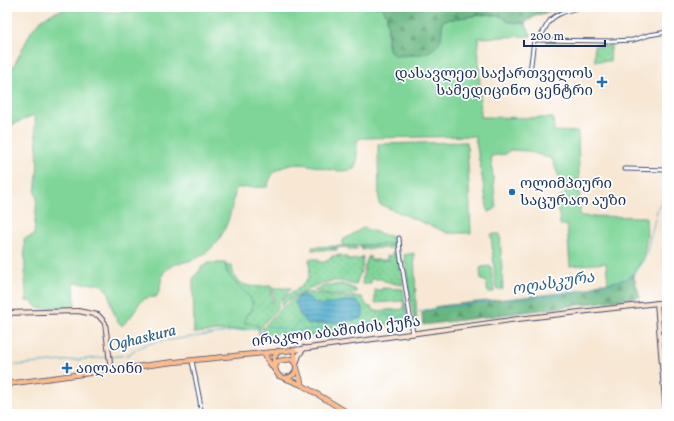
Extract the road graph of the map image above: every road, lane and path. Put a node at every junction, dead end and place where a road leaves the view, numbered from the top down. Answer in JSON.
{"nodes":[{"id":1,"x":581,"y":7,"type":"edge"},
{"id":2,"x":667,"y":32,"type":"edge"},
{"id":3,"x":534,"y":40,"type":"junction"},
{"id":4,"x":530,"y":72,"type":"dead end"},
{"id":5,"x":625,"y":169,"type":"dead end"},
{"id":6,"x":667,"y":170,"type":"edge"},
{"id":7,"x":399,"y":238,"type":"dead end"},
{"id":8,"x":667,"y":256,"type":"edge"},
{"id":9,"x":667,"y":302,"type":"edge"},
{"id":10,"x":657,"y":303,"type":"junction"},
{"id":11,"x":7,"y":313,"type":"edge"},
{"id":12,"x":413,"y":334,"type":"junction"},
{"id":13,"x":667,"y":338,"type":"edge"},
{"id":14,"x":660,"y":339,"type":"junction"},
{"id":15,"x":304,"y":348,"type":"junction"},
{"id":16,"x":294,"y":350,"type":"junction"},
{"id":17,"x":278,"y":351,"type":"junction"},
{"id":18,"x":265,"y":353,"type":"junction"},
{"id":19,"x":192,"y":361,"type":"junction"},
{"id":20,"x":296,"y":365,"type":"junction"},
{"id":21,"x":111,"y":370,"type":"junction"},
{"id":22,"x":275,"y":371,"type":"junction"},
{"id":23,"x":285,"y":378,"type":"junction"},
{"id":24,"x":7,"y":384,"type":"edge"},
{"id":25,"x":302,"y":385,"type":"junction"},
{"id":26,"x":666,"y":401,"type":"edge"},
{"id":27,"x":201,"y":414,"type":"edge"},
{"id":28,"x":350,"y":414,"type":"edge"},
{"id":29,"x":666,"y":414,"type":"edge"}],
"edges":[{"from":1,"to":3,"type":"street"},
{"from":2,"to":3,"type":"street"},
{"from":3,"to":4,"type":"street"},
{"from":5,"to":6,"type":"street"},
{"from":7,"to":12,"type":"street"},
{"from":8,"to":9,"type":"street"},
{"from":9,"to":10,"type":"main road","name":"ირაკლი აბაშიძის ქუჩა"},
{"from":10,"to":12,"type":"main road","name":"ირაკლი აბაშიძის ქუჩა"},
{"from":10,"to":14,"type":"main road"},
{"from":11,"to":21,"type":"main road"},
{"from":12,"to":15,"type":"main road","name":"ირაკლი აბაშიძის ქუჩა"},
{"from":13,"to":14,"type":"street"},
{"from":14,"to":26,"type":"main road"},
{"from":15,"to":16,"type":"main road","name":"ირაკლი აბაშიძის ქუჩა"},
{"from":15,"to":20,"type":"main road"},
{"from":16,"to":17,"type":"main road","name":"ირაკლი აბაშიძის ქუჩა"},
{"from":16,"to":20,"type":"main road"},
{"from":17,"to":18,"type":"main road","name":"ირაკლი აბაშიძის ქუჩა"},
{"from":17,"to":22,"type":"main road"},
{"from":18,"to":19,"type":"main road","name":"ირაკლი აბაშიძის ქუჩა"},
{"from":18,"to":22,"type":"main road"},
{"from":19,"to":21,"type":"main road","name":"ირაკლი აბაშიძის ქუჩა"},
{"from":19,"to":27,"type":"street"},
{"from":20,"to":22,"type":"main road"},
{"from":20,"to":23,"type":"main road"},
{"from":20,"to":25,"type":"main road"},
{"from":21,"to":24,"type":"main road","name":"ირაკლი აბაშიძის ქუჩა"},
{"from":22,"to":23,"type":"main road"},
{"from":23,"to":25,"type":"main road"},
{"from":25,"to":28,"type":"main road"},
{"from":26,"to":29,"type":"main road"}]}
